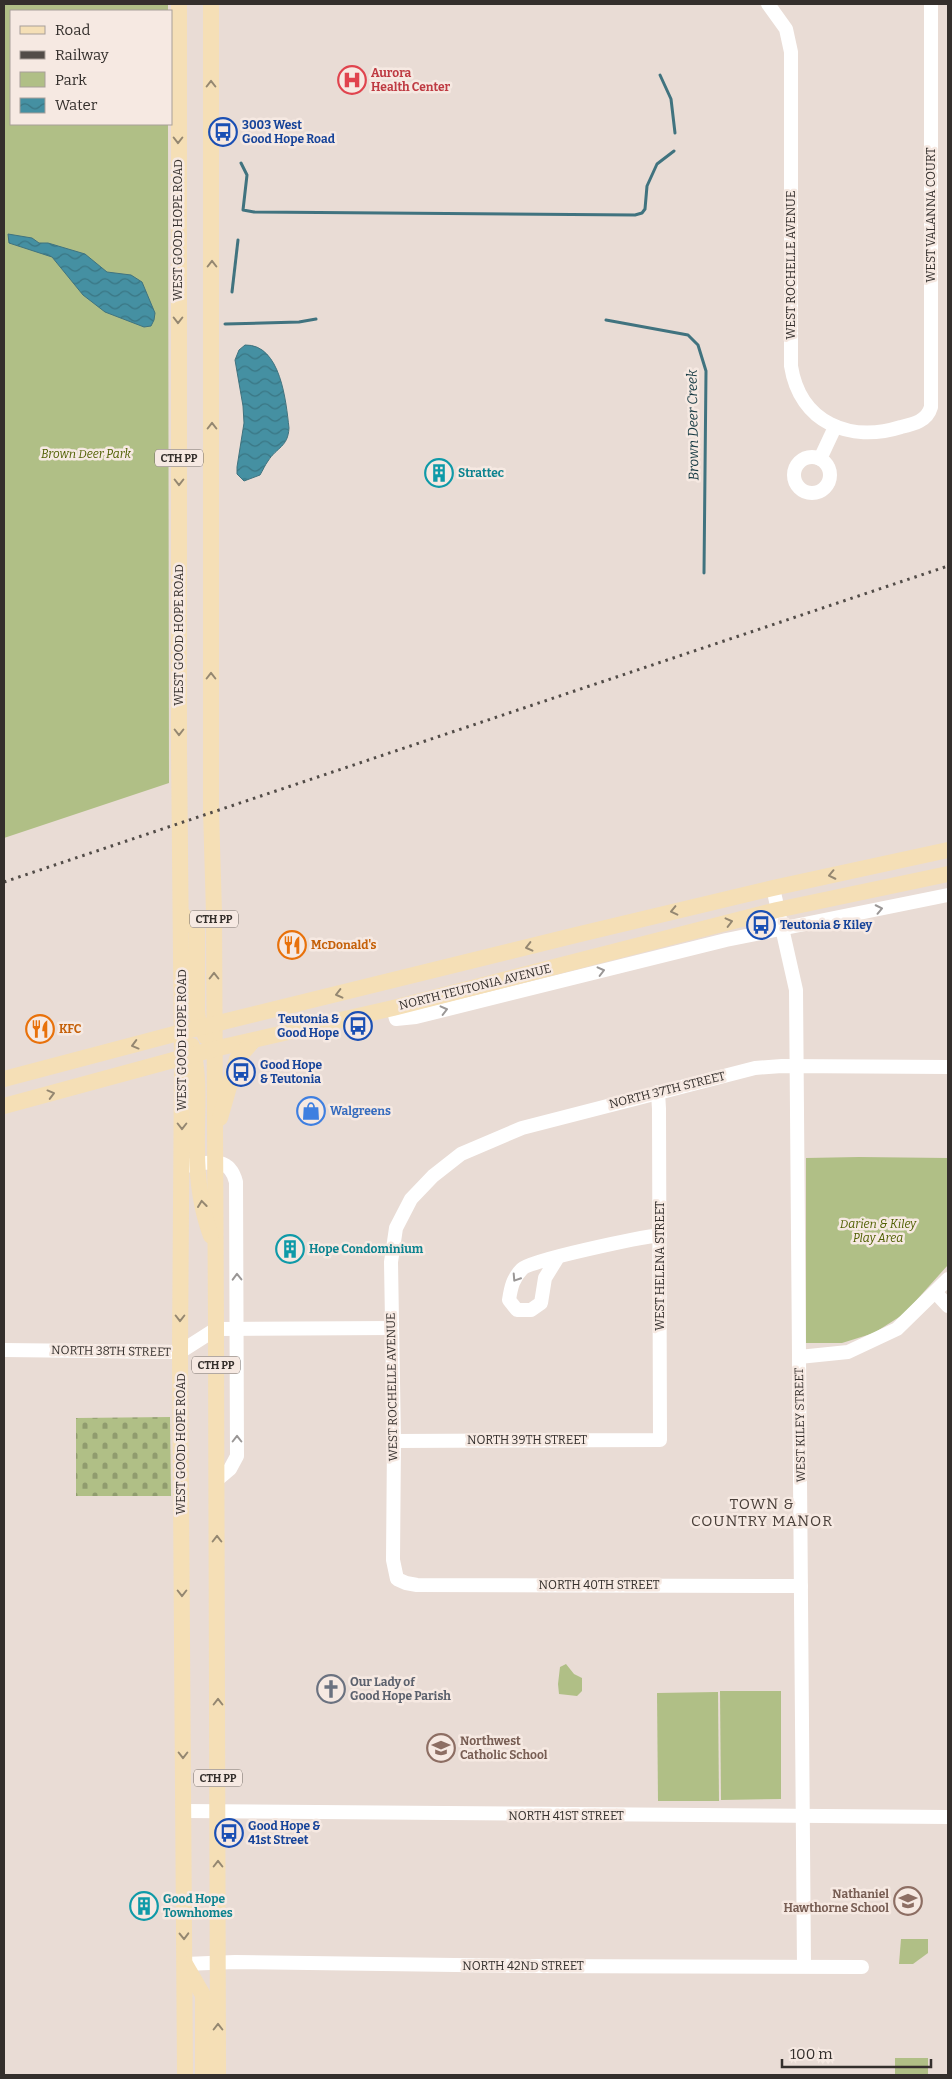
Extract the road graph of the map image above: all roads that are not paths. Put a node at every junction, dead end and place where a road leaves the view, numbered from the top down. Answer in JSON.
{"nodes":[{"id":1,"x":179,"y":4,"type":"edge"},
{"id":2,"x":211,"y":4,"type":"edge"},
{"id":3,"x":768,"y":4,"type":"edge"},
{"id":4,"x":931,"y":4,"type":"edge"},
{"id":5,"x":920,"y":421,"type":"joint"},
{"id":6,"x":834,"y":428,"type":"junction"},
{"id":7,"x":820,"y":458,"type":"dead end"},
{"id":8,"x":948,"y":850,"type":"edge"},
{"id":9,"x":948,"y":874,"type":"edge"},
{"id":10,"x":773,"y":888,"type":"junction"},
{"id":11,"x":948,"y":895,"type":"edge"},
{"id":12,"x":777,"y":910,"type":"junction"},
{"id":13,"x":182,"y":913,"type":"junction"},
{"id":14,"x":782,"y":929,"type":"junction"},
{"id":15,"x":394,"y":1014,"type":"junction"},
{"id":16,"x":208,"y":1026,"type":"junction"},
{"id":17,"x":182,"y":1032,"type":"junction"},
{"id":18,"x":253,"y":1041,"type":"junction"},
{"id":19,"x":214,"y":1050,"type":"junction"},
{"id":20,"x":188,"y":1057,"type":"junction"},
{"id":21,"x":797,"y":1066,"type":"junction"},
{"id":22,"x":948,"y":1067,"type":"edge"},
{"id":23,"x":4,"y":1080,"type":"edge"},
{"id":24,"x":658,"y":1092,"type":"junction"},
{"id":25,"x":4,"y":1106,"type":"edge"},
{"id":26,"x":215,"y":1136,"type":"junction"},
{"id":27,"x":222,"y":1164,"type":"junction"},
{"id":28,"x":189,"y":1166,"type":"junction"},
{"id":29,"x":410,"y":1199,"type":"joint"},
{"id":30,"x":660,"y":1235,"type":"junction"},
{"id":31,"x":216,"y":1250,"type":"junction"},
{"id":32,"x":558,"y":1257,"type":"dead end"},
{"id":33,"x":948,"y":1279,"type":"edge"},
{"id":34,"x":936,"y":1293,"type":"junction"},
{"id":35,"x":948,"y":1306,"type":"edge"},
{"id":36,"x":392,"y":1328,"type":"junction"},
{"id":37,"x":216,"y":1329,"type":"junction"},
{"id":38,"x":237,"y":1329,"type":"junction"},
{"id":39,"x":4,"y":1350,"type":"edge"},
{"id":40,"x":180,"y":1352,"type":"junction"},
{"id":41,"x":799,"y":1357,"type":"junction"},
{"id":42,"x":660,"y":1440,"type":"joint"},
{"id":43,"x":394,"y":1441,"type":"junction"},
{"id":44,"x":217,"y":1480,"type":"junction"},
{"id":45,"x":397,"y":1579,"type":"joint"},
{"id":46,"x":801,"y":1586,"type":"junction"},
{"id":47,"x":183,"y":1811,"type":"junction"},
{"id":48,"x":218,"y":1812,"type":"junction"},
{"id":49,"x":802,"y":1816,"type":"junction"},
{"id":50,"x":948,"y":1817,"type":"edge"},
{"id":51,"x":185,"y":1964,"type":"junction"},
{"id":52,"x":218,"y":1964,"type":"junction"},
{"id":53,"x":804,"y":1966,"type":"junction"},
{"id":54,"x":862,"y":1967,"type":"dead end"},
{"id":55,"x":185,"y":2075,"type":"edge"},
{"id":56,"x":203,"y":2075,"type":"edge"},
{"id":57,"x":218,"y":2075,"type":"edge"}],
"edges":[{"from":1,"to":13,"type":"main road","name":"WEST GOOD HOPE ROAD","number":"CTH PP","one_way":true},
{"from":16,"to":2,"type":"main road","number":"CTH PP","one_way":true},
{"from":3,"to":6,"type":"street","name":"WEST ROCHELLE AVENUE"},
{"from":4,"to":5,"type":"street","name":"WEST VALANNA COURT"},
{"from":5,"to":6,"type":"street","name":"WEST ROCHELLE AVENUE"},
{"from":6,"to":7,"type":"street"},
{"from":8,"to":10,"type":"main road","name":"NORTH TEUTONIA AVENUE","one_way":true},
{"from":9,"to":12,"type":"main road","name":"NORTH TEUTONIA AVENUE"},
{"from":10,"to":12,"type":"street","name":"WEST KILEY STREET"},
{"from":10,"to":16,"type":"main road","name":"NORTH TEUTONIA AVENUE","one_way":true},
{"from":14,"to":11,"type":"street","name":"NORTH TEUTONIA AVENUE","one_way":true},
{"from":12,"to":14,"type":"street","name":"WEST KILEY STREET"},
{"from":15,"to":12,"type":"main road","name":"NORTH TEUTONIA AVENUE","one_way":true},
{"from":13,"to":16,"type":"main road"},
{"from":13,"to":17,"type":"main road","name":"WEST GOOD HOPE ROAD","number":"CTH PP"},
{"from":15,"to":14,"type":"street","name":"NORTH TEUTONIA AVENUE","one_way":true},
{"from":14,"to":21,"type":"street","name":"WEST KILEY STREET"},
{"from":15,"to":18,"type":"main road","name":"NORTH TEUTONIA AVENUE"},
{"from":16,"to":17,"type":"main road","name":"NORTH TEUTONIA AVENUE"},
{"from":16,"to":19,"type":"main road"},
{"from":17,"to":20,"type":"main road"},
{"from":17,"to":23,"type":"main road","name":"NORTH TEUTONIA AVENUE","one_way":true},
{"from":18,"to":19,"type":"main road","name":"NORTH TEUTONIA AVENUE"},
{"from":18,"to":26,"type":"main road"},
{"from":19,"to":20,"type":"main road","name":"NORTH TEUTONIA AVENUE"},
{"from":19,"to":26,"type":"main road","number":"CTH PP"},
{"from":25,"to":20,"type":"main road","name":"NORTH TEUTONIA AVENUE","one_way":true},
{"from":20,"to":28,"type":"main road"},
{"from":21,"to":22,"type":"street","name":"NORTH 37TH STREET"},
{"from":21,"to":24,"type":"street","name":"NORTH 37TH STREET"},
{"from":21,"to":41,"type":"street","name":"WEST KILEY STREET"},
{"from":24,"to":29,"type":"street","name":"NORTH 37TH STREET"},
{"from":24,"to":30,"type":"street","name":"WEST HELENA STREET"},
{"from":26,"to":27,"type":"main road","number":"CTH PP"},
{"from":27,"to":28,"type":"street"},
{"from":27,"to":31,"type":"main road","number":"CTH PP"},
{"from":38,"to":27,"type":"street","one_way":true},
{"from":31,"to":28,"type":"main road","one_way":true},
{"from":28,"to":40,"type":"main road","name":"WEST GOOD HOPE ROAD","number":"CTH PP","one_way":true},
{"from":29,"to":36,"type":"street","name":"WEST ROCHELLE AVENUE"},
{"from":30,"to":32,"type":"street"},
{"from":30,"to":42,"type":"street","name":"WEST HELENA STREET"},
{"from":31,"to":37,"type":"main road","number":"CTH PP"},
{"from":33,"to":34,"type":"street"},
{"from":34,"to":35,"type":"street"},
{"from":34,"to":41,"type":"street"},
{"from":36,"to":38,"type":"street"},
{"from":36,"to":43,"type":"street","name":"WEST ROCHELLE AVENUE"},
{"from":37,"to":38,"type":"street"},
{"from":37,"to":40,"type":"street","name":"NORTH 38TH STREET"},
{"from":37,"to":44,"type":"main road","number":"CTH PP"},
{"from":44,"to":38,"type":"street","one_way":true},
{"from":39,"to":40,"type":"street","name":"NORTH 38TH STREET"},
{"from":40,"to":47,"type":"main road","name":"WEST GOOD HOPE ROAD","number":"CTH PP","one_way":true},
{"from":41,"to":46,"type":"street","name":"WEST KILEY STREET"},
{"from":42,"to":43,"type":"street","name":"NORTH 39TH STREET"},
{"from":43,"to":45,"type":"street","name":"WEST ROCHELLE AVENUE"},
{"from":48,"to":44,"type":"main road","number":"CTH PP","one_way":true},
{"from":45,"to":46,"type":"street","name":"NORTH 40TH STREET"},
{"from":46,"to":49,"type":"street","name":"WEST KILEY STREET"},
{"from":47,"to":48,"type":"street","name":"NORTH 41ST STREET"},
{"from":47,"to":51,"type":"main road","name":"WEST GOOD HOPE ROAD","number":"CTH PP","one_way":true},
{"from":48,"to":49,"type":"street","name":"NORTH 41ST STREET"},
{"from":52,"to":48,"type":"main road","number":"CTH PP","one_way":true},
{"from":49,"to":50,"type":"street","name":"NORTH 41ST STREET"},
{"from":49,"to":53,"type":"street","name":"WEST KILEY STREET"},
{"from":51,"to":52,"type":"street","name":"NORTH 42ND STREET"},
{"from":51,"to":55,"type":"main road","name":"WEST GOOD HOPE ROAD","number":"CTH PP"},
{"from":51,"to":56,"type":"main road"},
{"from":52,"to":53,"type":"street","name":"NORTH 42ND STREET"},
{"from":57,"to":52,"type":"main road","number":"CTH PP","one_way":true},
{"from":53,"to":54,"type":"street","name":"NORTH 42ND STREET"}]}
